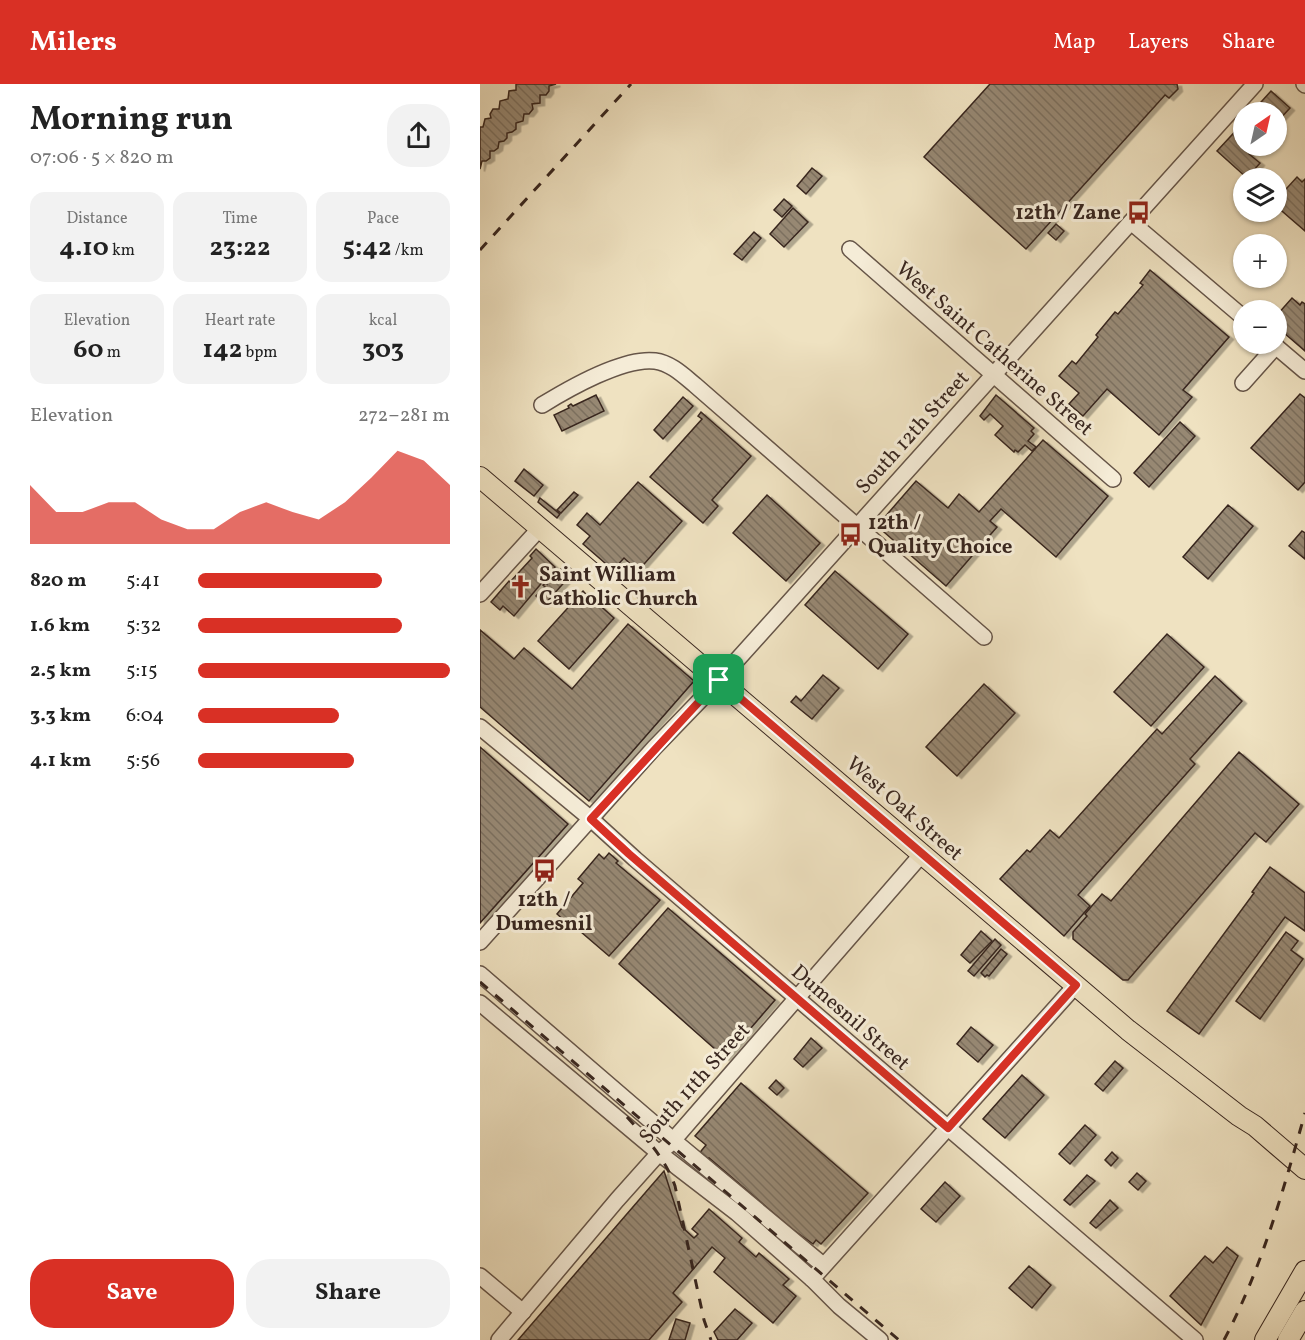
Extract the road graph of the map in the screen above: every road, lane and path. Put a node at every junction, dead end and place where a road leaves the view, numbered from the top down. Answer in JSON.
{"nodes":[{"id":1,"x":1254,"y":84,"type":"edge"},
{"id":2,"x":1131,"y":222,"type":"junction"},
{"id":3,"x":850,"y":249,"type":"dead end"},
{"id":4,"x":1233,"y":309,"type":"edge"},
{"id":5,"x":1268,"y":354,"type":"edge"},
{"id":6,"x":1286,"y":354,"type":"edge"},
{"id":7,"x":1305,"y":370,"type":"edge"},
{"id":8,"x":993,"y":374,"type":"junction"},
{"id":9,"x":1243,"y":384,"type":"dead end"},
{"id":10,"x":542,"y":405,"type":"dead end"},
{"id":11,"x":480,"y":477,"type":"edge"},
{"id":12,"x":1113,"y":479,"type":"dead end"},
{"id":13,"x":856,"y":527,"type":"junction"},
{"id":14,"x":540,"y":528,"type":"junction"},
{"id":15,"x":480,"y":594,"type":"edge"},
{"id":16,"x":984,"y":637,"type":"dead end"},
{"id":17,"x":719,"y":680,"type":"junction"},
{"id":18,"x":480,"y":727,"type":"edge"},
{"id":19,"x":591,"y":819,"type":"junction"},
{"id":20,"x":922,"y":854,"type":"junction"},
{"id":21,"x":480,"y":942,"type":"edge"},
{"id":22,"x":480,"y":974,"type":"edge"},
{"id":23,"x":1076,"y":985,"type":"junction"},
{"id":24,"x":797,"y":999,"type":"junction"},
{"id":25,"x":480,"y":1003,"type":"edge"},
{"id":26,"x":948,"y":1128,"type":"junction"},
{"id":27,"x":673,"y":1140,"type":"junction"},
{"id":28,"x":659,"y":1153,"type":"junction"},
{"id":29,"x":1304,"y":1167,"type":"edge"},
{"id":30,"x":823,"y":1266,"type":"junction"},
{"id":31,"x":1305,"y":1271,"type":"edge"},
{"id":32,"x":480,"y":1276,"type":"edge"},
{"id":33,"x":812,"y":1279,"type":"junction"},
{"id":34,"x":1305,"y":1311,"type":"edge"},
{"id":35,"x":523,"y":1312,"type":"junction"},
{"id":36,"x":499,"y":1340,"type":"edge"},
{"id":37,"x":880,"y":1340,"type":"edge"},
{"id":38,"x":1195,"y":1340,"type":"edge"},
{"id":39,"x":1265,"y":1340,"type":"edge"},
{"id":40,"x":1288,"y":1340,"type":"edge"}],
"edges":[{"from":1,"to":2,"type":"street","name":"South 12th Street"},
{"from":2,"to":4,"type":"street"},
{"from":2,"to":8,"type":"street","name":"South 12th Street"},
{"from":3,"to":8,"type":"street","name":"West Saint Catherine Street"},
{"from":5,"to":9,"type":"street"},
{"from":6,"to":7,"type":"street"},
{"from":8,"to":12,"type":"street","name":"West Saint Catherine Street"},
{"from":8,"to":13,"type":"street","name":"South 12th Street"},
{"from":10,"to":13,"type":"street"},
{"from":11,"to":14,"type":"main road","name":"West Oak Street"},
{"from":13,"to":16,"type":"street"},
{"from":13,"to":17,"type":"street","name":"South 12th Street"},
{"from":14,"to":15,"type":"street"},
{"from":14,"to":17,"type":"main road","name":"West Oak Street"},
{"from":17,"to":19,"type":"street","name":"South 12th Street"},
{"from":17,"to":20,"type":"main road","name":"West Oak Street"},
{"from":18,"to":19,"type":"street","name":"Dumesnil Street"},
{"from":19,"to":21,"type":"street","name":"South 12th Street"},
{"from":19,"to":24,"type":"street","name":"Dumesnil Street"},
{"from":20,"to":23,"type":"main road","name":"West Oak Street"},
{"from":20,"to":24,"type":"street","name":"South 11th Street"},
{"from":22,"to":27,"type":"street"},
{"from":23,"to":26,"type":"street"},
{"from":23,"to":29,"type":"main road","name":"West Oak Street"},
{"from":24,"to":26,"type":"street","name":"Dumesnil Street"},
{"from":24,"to":27,"type":"street","name":"South 11th Street"},
{"from":25,"to":28,"type":"street"},
{"from":26,"to":30,"type":"street"},
{"from":26,"to":38,"type":"street","name":"Dumesnil Street"},
{"from":27,"to":28,"type":"street","name":"South 11th Street"},
{"from":27,"to":30,"type":"street"},
{"from":28,"to":33,"type":"street"},
{"from":28,"to":35,"type":"street","name":"South 11th Street"},
{"from":30,"to":33,"type":"street"},
{"from":31,"to":39,"type":"main road"},
{"from":32,"to":35,"type":"street"},
{"from":33,"to":37,"type":"street"},
{"from":34,"to":40,"type":"main road"},
{"from":35,"to":36,"type":"street","name":"South 11th Street"}]}
